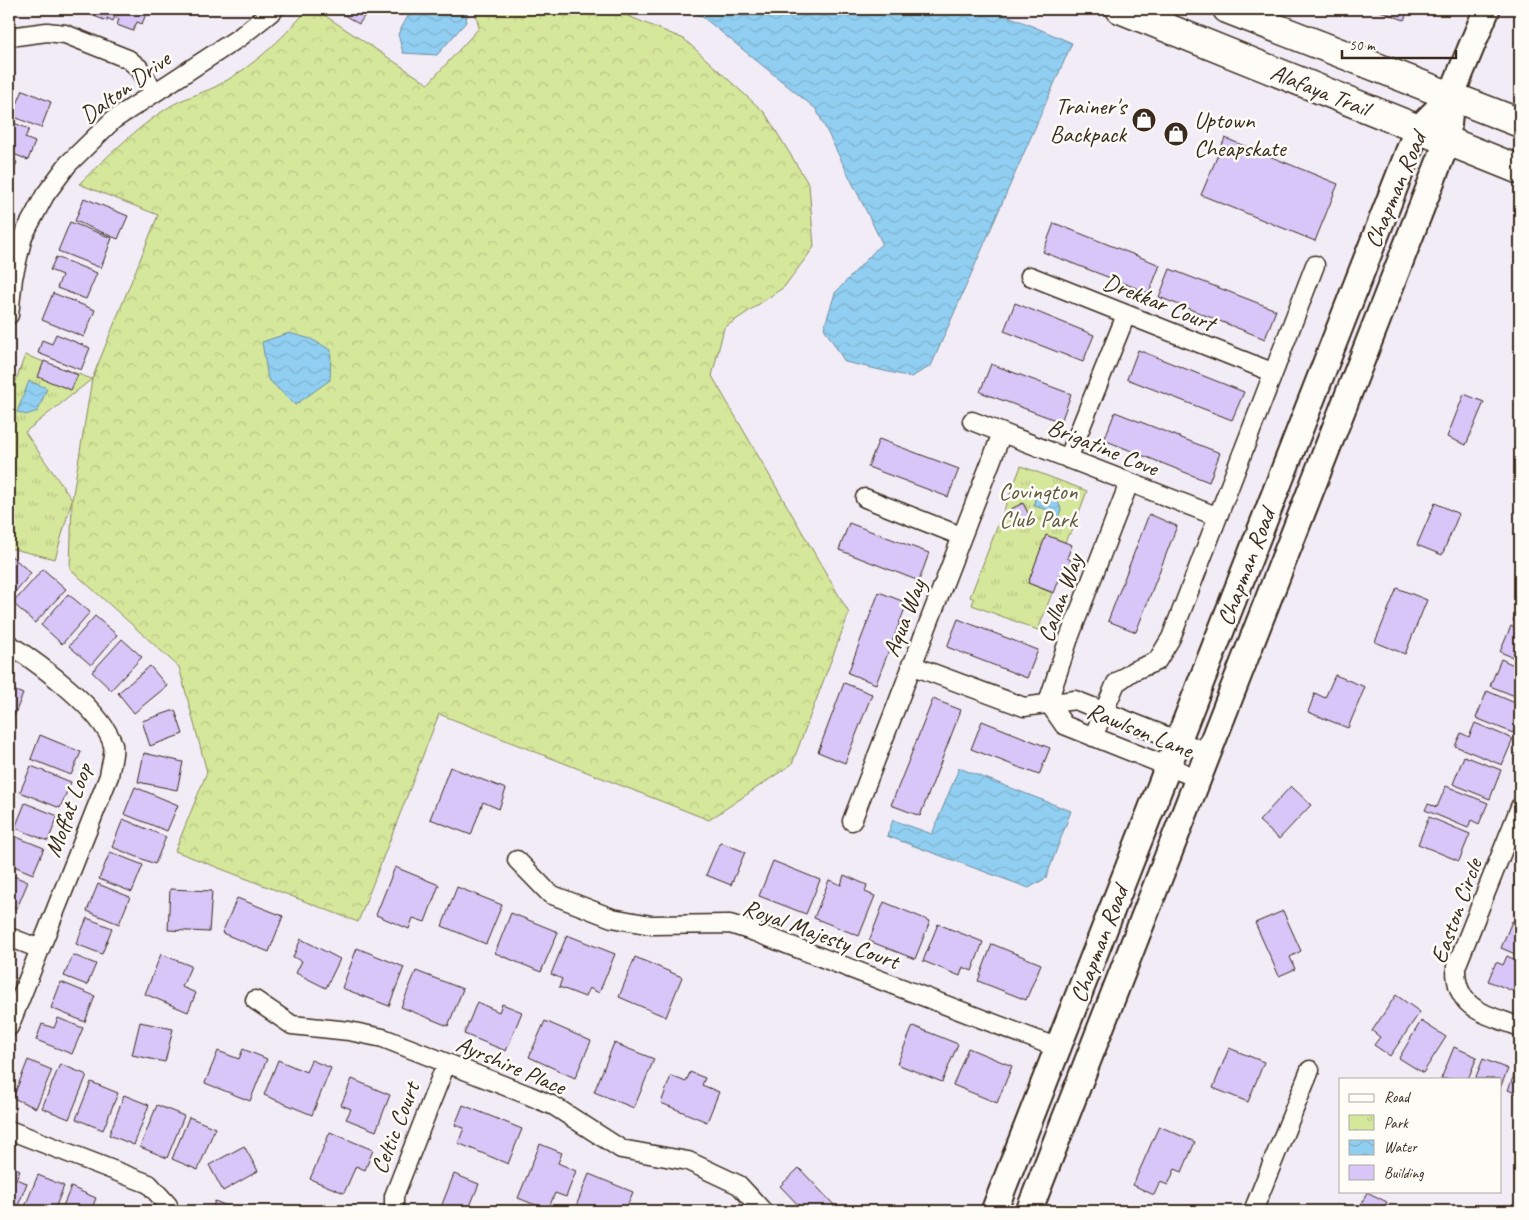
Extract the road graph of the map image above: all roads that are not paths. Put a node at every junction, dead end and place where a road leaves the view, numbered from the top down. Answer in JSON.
{"nodes":[{"id":1,"x":275,"y":9,"type":"edge"},
{"id":2,"x":1120,"y":9,"type":"edge"},
{"id":3,"x":1227,"y":9,"type":"edge"},
{"id":4,"x":1486,"y":9,"type":"edge"},
{"id":5,"x":9,"y":38,"type":"edge"},
{"id":6,"x":154,"y":92,"type":"junction"},
{"id":7,"x":1451,"y":96,"type":"junction"},
{"id":8,"x":1520,"y":123,"type":"edge"},
{"id":9,"x":1418,"y":130,"type":"junction"},
{"id":10,"x":1447,"y":142,"type":"junction"},
{"id":11,"x":1520,"y":170,"type":"edge"},
{"id":12,"x":1315,"y":264,"type":"dead end"},
{"id":13,"x":1030,"y":276,"type":"dead end"},
{"id":14,"x":9,"y":315,"type":"edge"},
{"id":15,"x":1126,"y":315,"type":"junction"},
{"id":16,"x":1272,"y":372,"type":"junction"},
{"id":17,"x":972,"y":421,"type":"dead end"},
{"id":18,"x":1002,"y":432,"type":"junction"},
{"id":19,"x":1068,"y":459,"type":"junction"},
{"id":20,"x":1129,"y":483,"type":"junction"},
{"id":21,"x":865,"y":498,"type":"dead end"},
{"id":22,"x":1216,"y":516,"type":"junction"},
{"id":23,"x":962,"y":536,"type":"junction"},
{"id":24,"x":9,"y":644,"type":"edge"},
{"id":25,"x":911,"y":665,"type":"junction"},
{"id":26,"x":1048,"y":702,"type":"junction"},
{"id":27,"x":1103,"y":713,"type":"junction"},
{"id":28,"x":1093,"y":737,"type":"junction"},
{"id":29,"x":1179,"y":741,"type":"junction"},
{"id":30,"x":1207,"y":752,"type":"junction"},
{"id":31,"x":1168,"y":768,"type":"junction"},
{"id":32,"x":1197,"y":778,"type":"junction"},
{"id":33,"x":1520,"y":808,"type":"edge"},
{"id":34,"x":852,"y":821,"type":"dead end"},
{"id":35,"x":517,"y":860,"type":"dead end"},
{"id":36,"x":9,"y":937,"type":"edge"},
{"id":37,"x":40,"y":949,"type":"junction"},
{"id":38,"x":255,"y":1000,"type":"dead end"},
{"id":39,"x":9,"y":1027,"type":"edge"},
{"id":40,"x":1520,"y":1027,"type":"edge"},
{"id":41,"x":1058,"y":1048,"type":"junction"},
{"id":42,"x":446,"y":1064,"type":"junction"},
{"id":43,"x":1310,"y":1070,"type":"dead end"},
{"id":44,"x":9,"y":1130,"type":"edge"},
{"id":45,"x":168,"y":1205,"type":"dead end"},
{"id":46,"x":394,"y":1211,"type":"edge"},
{"id":47,"x":763,"y":1211,"type":"edge"},
{"id":48,"x":994,"y":1211,"type":"edge"},
{"id":49,"x":1029,"y":1211,"type":"edge"},
{"id":50,"x":1253,"y":1211,"type":"edge"}],
"edges":[{"from":1,"to":6,"type":"street","name":"Dalton Drive"},
{"from":2,"to":9,"type":"main road","name":"Alafaya Trail"},
{"from":3,"to":7,"type":"main road","name":"Alafaya Trail"},
{"from":4,"to":7,"type":"street"},
{"from":5,"to":6,"type":"street"},
{"from":6,"to":14,"type":"street","name":"Dalton Drive"},
{"from":7,"to":8,"type":"main road","name":"Alafaya Trail"},
{"from":7,"to":9,"type":"street","name":"Chapman Road"},
{"from":7,"to":10,"type":"street","name":"Chapman Road"},
{"from":9,"to":10,"type":"main road","name":"Alafaya Trail"},
{"from":9,"to":29,"type":"street","name":"Chapman Road"},
{"from":10,"to":11,"type":"main road","name":"Alafaya Trail"},
{"from":10,"to":30,"type":"street","name":"Chapman Road"},
{"from":12,"to":16,"type":"street"},
{"from":13,"to":15,"type":"street","name":"Drekkar Court"},
{"from":15,"to":16,"type":"street","name":"Drekkar Court"},
{"from":15,"to":19,"type":"street"},
{"from":16,"to":22,"type":"street"},
{"from":17,"to":18,"type":"street","name":"Brigatine Cove"},
{"from":18,"to":19,"type":"street","name":"Brigatine Cove"},
{"from":18,"to":23,"type":"street","name":"Aqua Way"},
{"from":19,"to":20,"type":"street","name":"Brigatine Cove"},
{"from":20,"to":22,"type":"street","name":"Brigatine Cove"},
{"from":20,"to":26,"type":"street","name":"Callan Way"},
{"from":21,"to":23,"type":"street"},
{"from":22,"to":27,"type":"street"},
{"from":23,"to":25,"type":"street","name":"Aqua Way"},
{"from":24,"to":37,"type":"street","name":"Moffat Loop"},
{"from":25,"to":26,"type":"street","name":"Rawlson Lane"},
{"from":25,"to":34,"type":"street","name":"Aqua Way"},
{"from":26,"to":27,"type":"street","name":"Rawlson Lane"},
{"from":26,"to":28,"type":"street","name":"Rawlson Lane"},
{"from":27,"to":28,"type":"street"},
{"from":27,"to":29,"type":"street","name":"Rawlson Lane"},
{"from":28,"to":31,"type":"street","name":"Rawlson Lane"},
{"from":29,"to":30,"type":"street","name":"Rawlson Lane"},
{"from":29,"to":31,"type":"street","name":"Chapman Road"},
{"from":30,"to":32,"type":"street","name":"Chapman Road"},
{"from":31,"to":32,"type":"street","name":"Rawlson Lane"},
{"from":31,"to":41,"type":"street","name":"Chapman Road"},
{"from":32,"to":49,"type":"street","name":"Chapman Road"},
{"from":33,"to":40,"type":"street","name":"Easton Circle"},
{"from":35,"to":41,"type":"street","name":"Royal Majesty Court"},
{"from":36,"to":37,"type":"street"},
{"from":37,"to":39,"type":"street","name":"Moffat Loop"},
{"from":38,"to":42,"type":"street","name":"Ayrshire Place"},
{"from":41,"to":48,"type":"street","name":"Chapman Road"},
{"from":42,"to":46,"type":"street","name":"Celtic Court"},
{"from":42,"to":47,"type":"street","name":"Ayrshire Place"},
{"from":43,"to":50,"type":"street"},
{"from":44,"to":45,"type":"street"}]}
